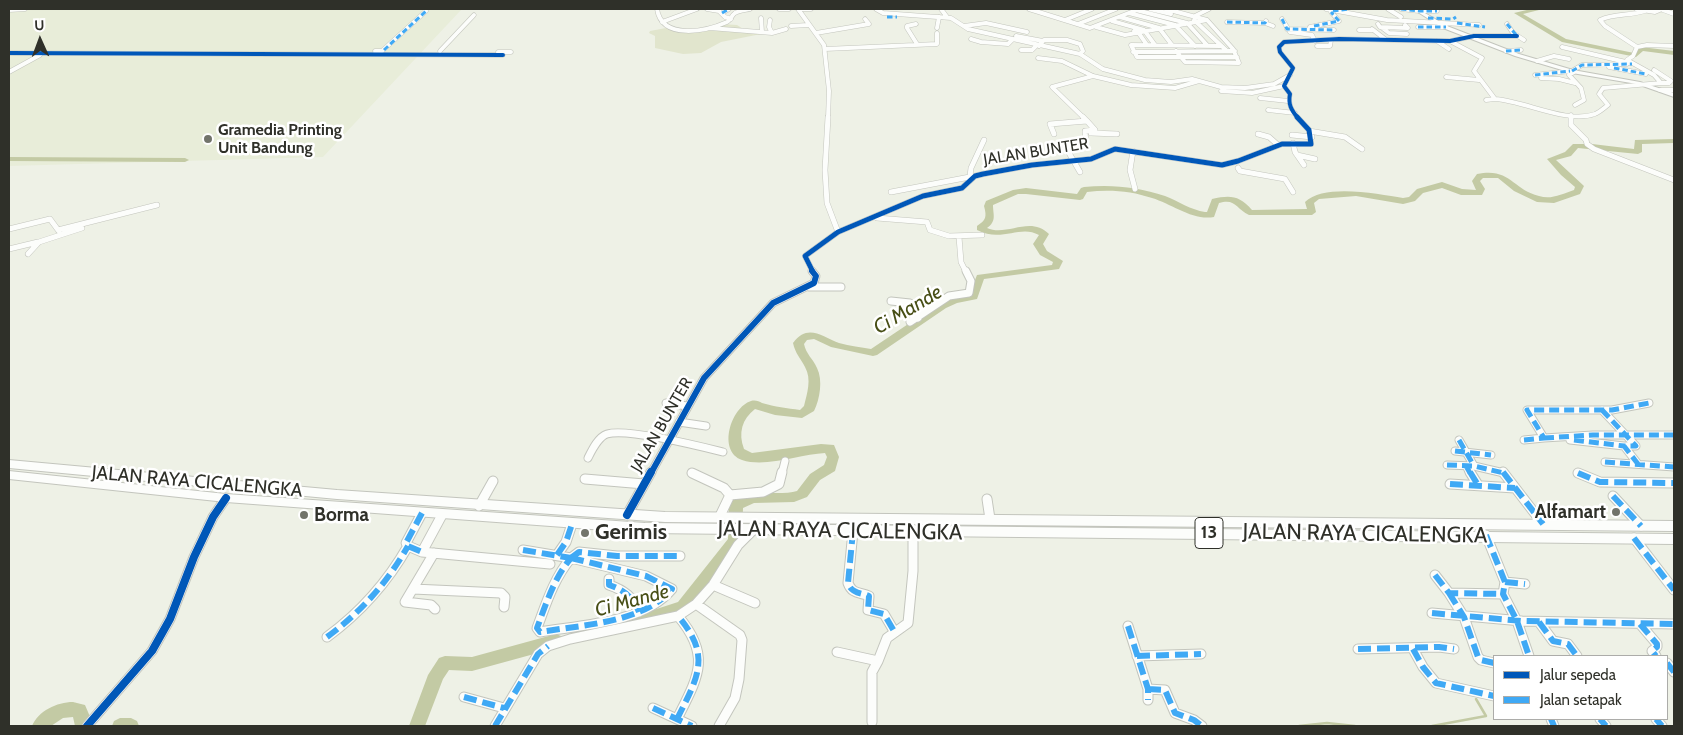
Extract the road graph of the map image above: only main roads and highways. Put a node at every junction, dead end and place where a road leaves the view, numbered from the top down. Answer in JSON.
{"nodes":[{"id":1,"x":1417,"y":10,"type":"edge"},
{"id":2,"x":1674,"y":94,"type":"edge"},
{"id":3,"x":9,"y":464,"type":"edge"},
{"id":4,"x":9,"y":475,"type":"edge"},
{"id":5,"x":717,"y":522,"type":"junction"},
{"id":6,"x":767,"y":524,"type":"junction"},
{"id":7,"x":1674,"y":526,"type":"edge"},
{"id":8,"x":1674,"y":539,"type":"edge"}],
"edges":[{"from":1,"to":2,"type":"main road"},
{"from":3,"to":5,"type":"highway","name":"JALAN RAYA CICALENGKA","number":"13"},
{"from":4,"to":5,"type":"highway","name":"JALAN RAYA CICALENGKA","number":"13"},
{"from":5,"to":6,"type":"highway","name":"JALAN RAYA CICALENGKA","number":"13"},
{"from":6,"to":7,"type":"highway","name":"JALAN RAYA CICALENGKA","number":"13"},
{"from":6,"to":8,"type":"highway","name":"JALAN RAYA CICALENGKA","number":"13"}]}
